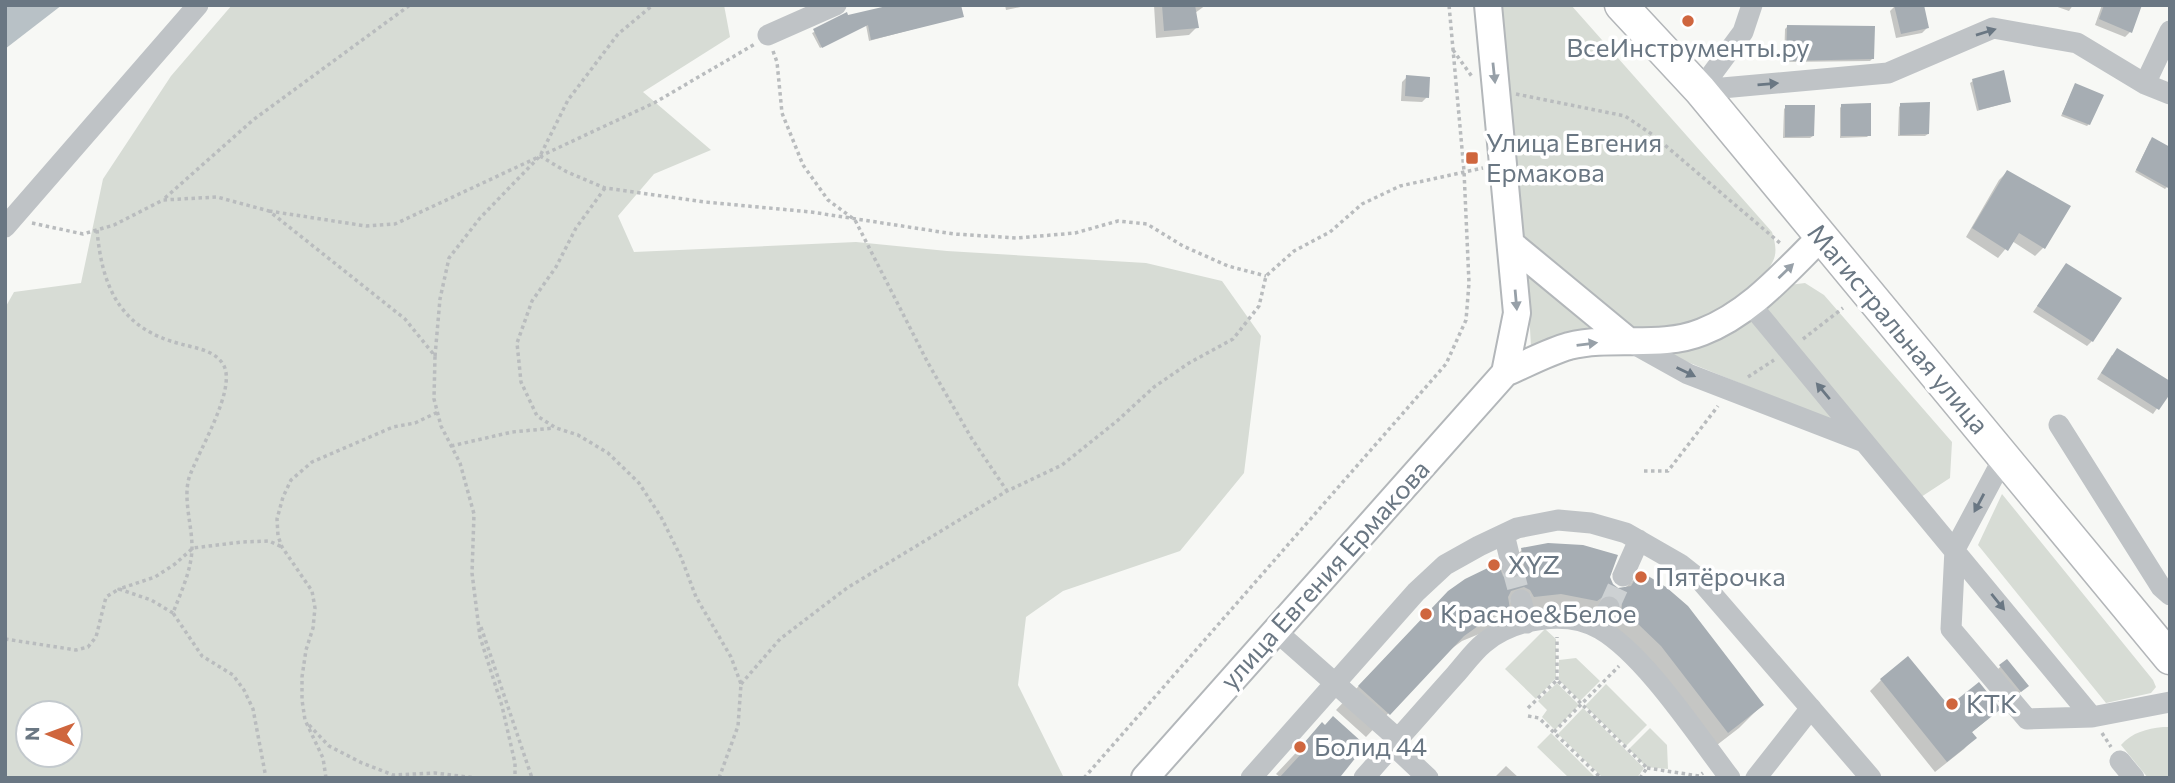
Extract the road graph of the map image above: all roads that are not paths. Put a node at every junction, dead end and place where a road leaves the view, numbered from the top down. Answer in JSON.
{"nodes":[{"id":1,"x":198,"y":5,"type":"edge"},
{"id":2,"x":836,"y":5,"type":"edge"},
{"id":3,"x":1488,"y":5,"type":"edge"},
{"id":4,"x":1621,"y":5,"type":"edge"},
{"id":5,"x":1752,"y":5,"type":"edge"},
{"id":6,"x":2170,"y":31,"type":"edge"},
{"id":7,"x":768,"y":36,"type":"road end"},
{"id":8,"x":2145,"y":84,"type":"junction"},
{"id":9,"x":1700,"y":90,"type":"junction"},
{"id":10,"x":2170,"y":94,"type":"edge"},
{"id":11,"x":9,"y":223,"type":"edge"},
{"id":12,"x":1822,"y":236,"type":"junction"},
{"id":13,"x":1511,"y":244,"type":"junction"},
{"id":14,"x":1751,"y":305,"type":"junction"},
{"id":15,"x":1626,"y":340,"type":"junction"},
{"id":16,"x":1505,"y":373,"type":"junction"},
{"id":17,"x":2059,"y":425,"type":"dead end"},
{"id":18,"x":1866,"y":443,"type":"junction"},
{"id":19,"x":2004,"y":457,"type":"junction"},
{"id":20,"x":1504,"y":534,"type":"junction"},
{"id":21,"x":1639,"y":540,"type":"junction"},
{"id":22,"x":1955,"y":549,"type":"junction"},
{"id":23,"x":1512,"y":567,"type":"tunnel mouth"},
{"id":24,"x":1623,"y":576,"type":"tunnel mouth"},
{"id":25,"x":2166,"y":591,"type":"edge"},
{"id":26,"x":1521,"y":600,"type":"tunnel mouth"},
{"id":27,"x":1609,"y":607,"type":"tunnel mouth"},
{"id":28,"x":2135,"y":614,"type":"junction"},
{"id":29,"x":1527,"y":623,"type":"junction"},
{"id":30,"x":1599,"y":628,"type":"junction"},
{"id":31,"x":1276,"y":631,"type":"junction"},
{"id":32,"x":2170,"y":658,"type":"edge"},
{"id":33,"x":1335,"y":683,"type":"junction"},
{"id":34,"x":2170,"y":702,"type":"edge"},
{"id":35,"x":1811,"y":708,"type":"junction"},
{"id":36,"x":2092,"y":717,"type":"junction"},
{"id":37,"x":1395,"y":742,"type":"junction"},
{"id":38,"x":2120,"y":761,"type":"road end"},
{"id":39,"x":1724,"y":770,"type":"edge"},
{"id":40,"x":1145,"y":778,"type":"edge"},
{"id":41,"x":1251,"y":778,"type":"edge"},
{"id":42,"x":1364,"y":778,"type":"edge"},
{"id":43,"x":1429,"y":778,"type":"edge"},
{"id":44,"x":1756,"y":778,"type":"edge"},
{"id":45,"x":1871,"y":778,"type":"edge"},
{"id":46,"x":2134,"y":778,"type":"edge"}],
"edges":[{"from":1,"to":11,"type":"street"},
{"from":2,"to":7,"type":"street"},
{"from":3,"to":13,"type":"main road","one_way":true},
{"from":4,"to":9,"type":"highway","name":"Магистральная улица"},
{"from":5,"to":9,"type":"street"},
{"from":6,"to":8,"type":"street"},
{"from":9,"to":8,"type":"street","one_way":true},
{"from":8,"to":10,"type":"street"},
{"from":9,"to":12,"type":"highway","name":"Магистральная улица"},
{"from":14,"to":12,"type":"main road","name":"улица Евгения Ермакова","one_way":true},
{"from":12,"to":19,"type":"highway","name":"Магистральная улица"},
{"from":13,"to":15,"type":"main road"},
{"from":13,"to":16,"type":"main road","one_way":true},
{"from":14,"to":15,"type":"main road","name":"улица Евгения Ермакова"},
{"from":18,"to":14,"type":"street","one_way":true},
{"from":16,"to":15,"type":"main road","name":"улица Евгения Ермакова","one_way":true},
{"from":15,"to":18,"type":"street","one_way":true},
{"from":16,"to":31,"type":"main road","name":"улица Евгения Ермакова"},
{"from":17,"to":25,"type":"street"},
{"from":18,"to":22,"type":"street"},
{"from":19,"to":22,"type":"street","one_way":true},
{"from":19,"to":28,"type":"highway","name":"Магистральная улица"},
{"from":20,"to":21,"type":"street"},
{"from":20,"to":23,"type":"street"},
{"from":20,"to":33,"type":"street"},
{"from":21,"to":24,"type":"street"},
{"from":21,"to":35,"type":"street"},
{"from":22,"to":36,"type":"street","one_way":true},
{"from":22,"to":36,"type":"street"},
{"from":25,"to":28,"type":"street"},
{"from":26,"to":29,"type":"street"},
{"from":27,"to":30,"type":"street"},
{"from":28,"to":32,"type":"highway","name":"Магистральная улица"},
{"from":29,"to":30,"type":"street"},
{"from":29,"to":37,"type":"street"},
{"from":30,"to":39,"type":"street"},
{"from":31,"to":33,"type":"street"},
{"from":31,"to":40,"type":"main road","name":"улица Евгения Ермакова"},
{"from":33,"to":37,"type":"street"},
{"from":33,"to":41,"type":"street"},
{"from":34,"to":36,"type":"street"},
{"from":35,"to":44,"type":"street"},
{"from":35,"to":45,"type":"street"},
{"from":37,"to":42,"type":"street"},
{"from":37,"to":43,"type":"street"},
{"from":38,"to":46,"type":"street"}]}
